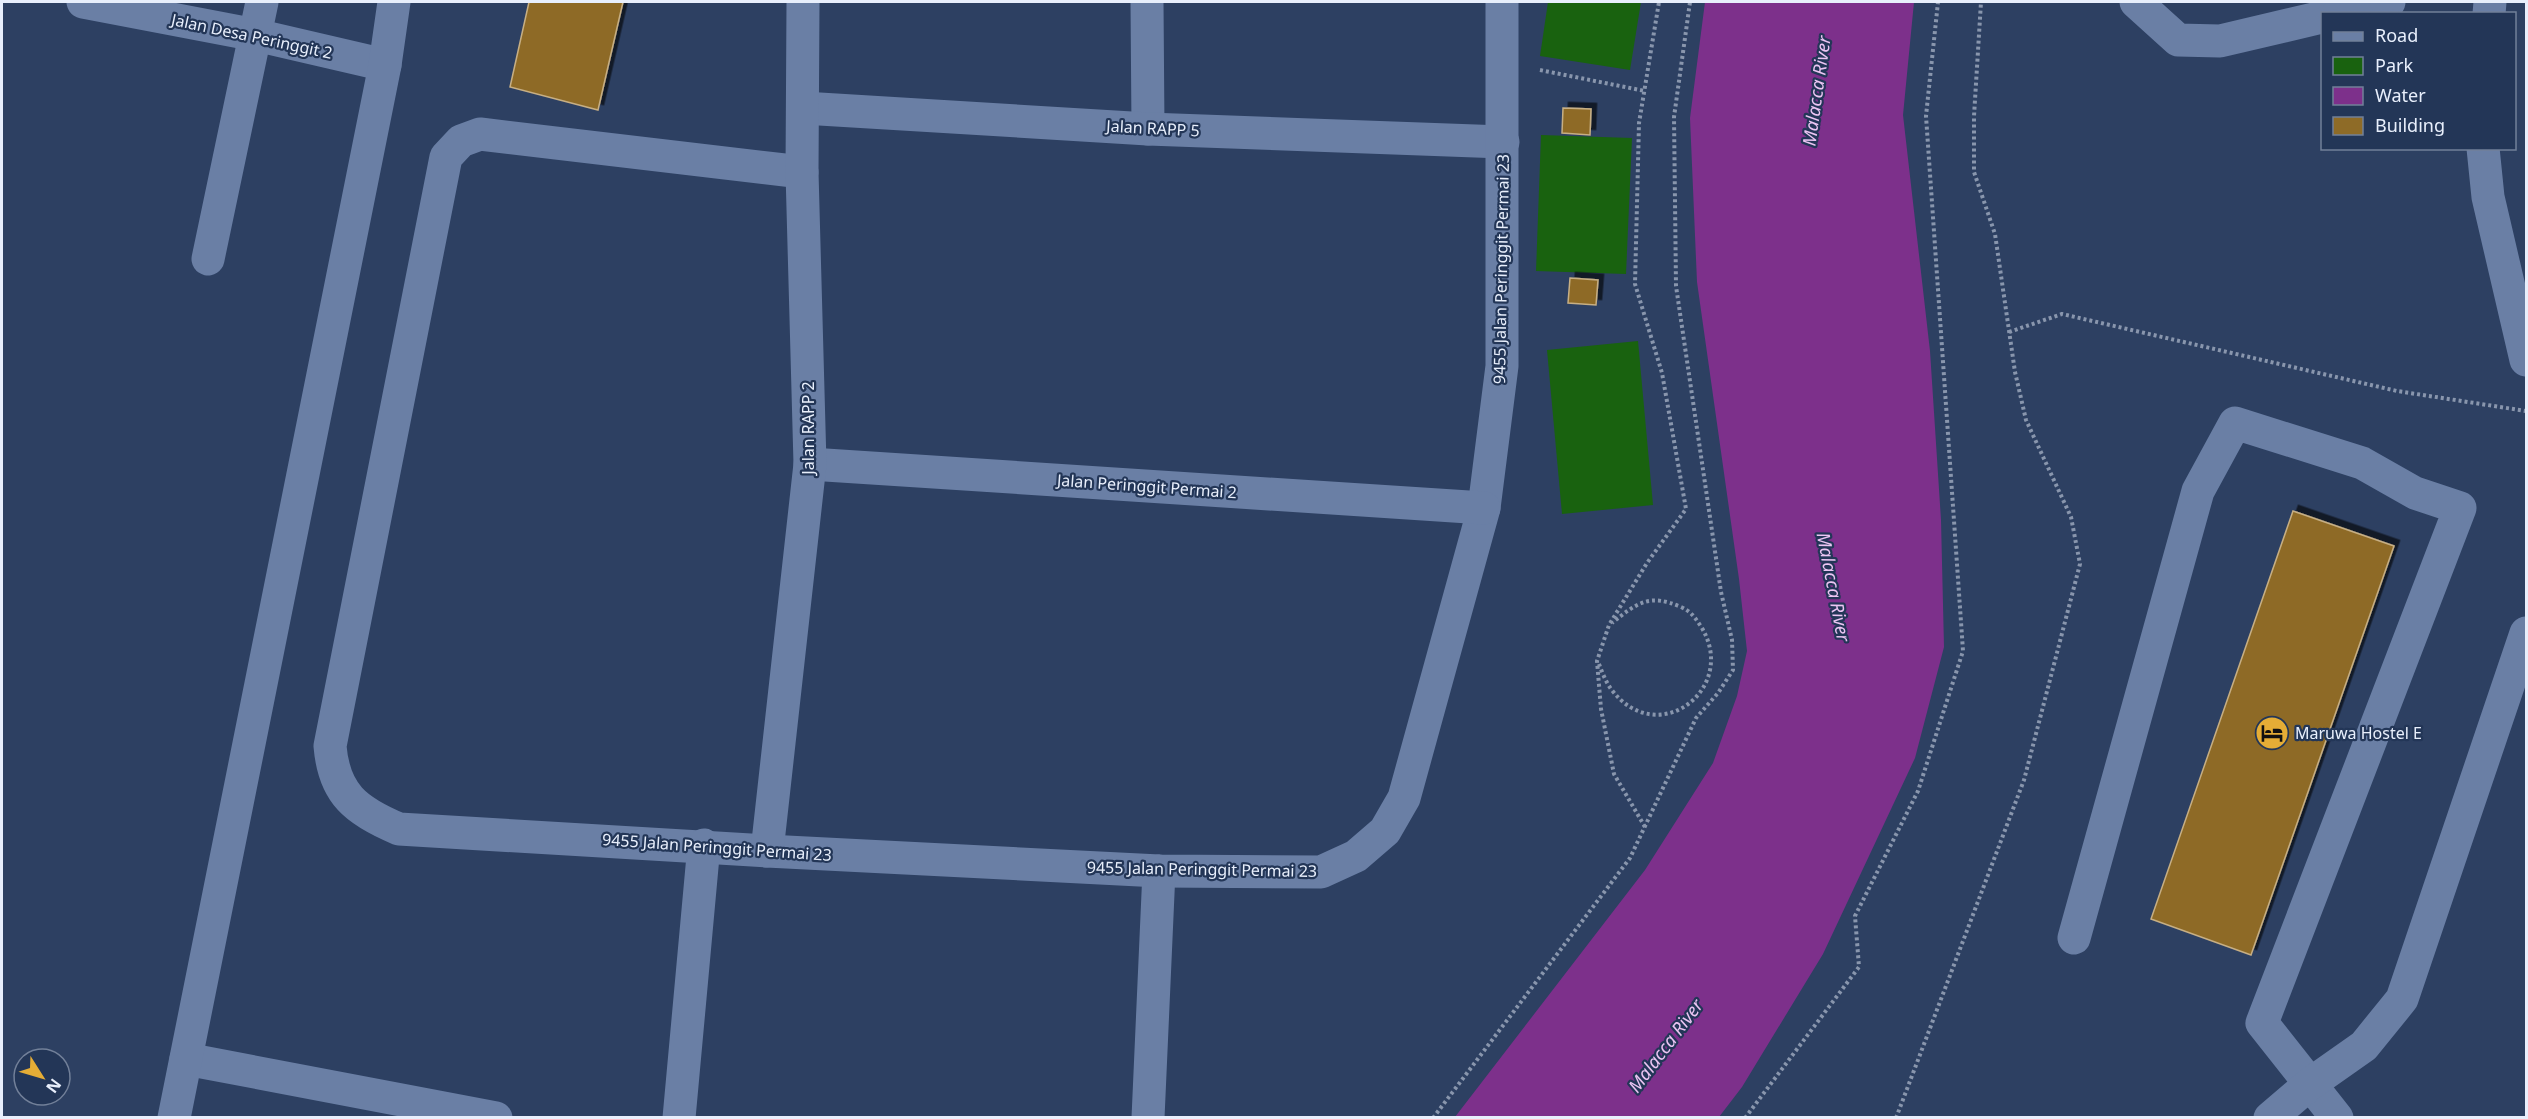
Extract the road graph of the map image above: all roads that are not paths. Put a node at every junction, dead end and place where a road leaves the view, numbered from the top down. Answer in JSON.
{"nodes":[{"id":1,"x":83,"y":2,"type":"edge"},
{"id":2,"x":262,"y":2,"type":"edge"},
{"id":3,"x":394,"y":2,"type":"edge"},
{"id":4,"x":803,"y":2,"type":"edge"},
{"id":5,"x":1147,"y":2,"type":"edge"},
{"id":6,"x":1502,"y":2,"type":"edge"},
{"id":7,"x":2136,"y":2,"type":"edge"},
{"id":8,"x":2389,"y":2,"type":"edge"},
{"id":9,"x":2346,"y":12,"type":"edge"},
{"id":10,"x":2321,"y":17,"type":"edge"},
{"id":11,"x":256,"y":34,"type":"junction"},
{"id":12,"x":385,"y":65,"type":"junction"},
{"id":13,"x":803,"y":108,"type":"junction"},
{"id":14,"x":1148,"y":129,"type":"junction"},
{"id":15,"x":1503,"y":142,"type":"junction"},
{"id":16,"x":2483,"y":150,"type":"edge"},
{"id":17,"x":802,"y":172,"type":"junction"},
{"id":18,"x":208,"y":259,"type":"dead end"},
{"id":19,"x":2526,"y":360,"type":"edge"},
{"id":20,"x":810,"y":464,"type":"junction"},
{"id":21,"x":1484,"y":508,"type":"junction"},
{"id":22,"x":2526,"y":633,"type":"edge"},
{"id":23,"x":704,"y":845,"type":"junction"},
{"id":24,"x":767,"y":851,"type":"junction"},
{"id":25,"x":1159,"y":871,"type":"junction"},
{"id":26,"x":2074,"y":938,"type":"dead end"},
{"id":27,"x":186,"y":1059,"type":"junction"},
{"id":28,"x":2310,"y":1084,"type":"junction"},
{"id":29,"x":174,"y":1118,"type":"edge"},
{"id":30,"x":496,"y":1118,"type":"edge"},
{"id":31,"x":679,"y":1118,"type":"edge"},
{"id":32,"x":1148,"y":1118,"type":"edge"},
{"id":33,"x":2270,"y":1118,"type":"edge"},
{"id":34,"x":2337,"y":1118,"type":"edge"}],
"edges":[{"from":1,"to":11,"type":"street","name":"Jalan Desa Peringgit 2"},
{"from":2,"to":11,"type":"street"},
{"from":3,"to":12,"type":"street"},
{"from":4,"to":13,"type":"street","name":"Jalan RAPP 2"},
{"from":5,"to":14,"type":"street"},
{"from":6,"to":15,"type":"street","name":"9455 Jalan Peringgit Permai 23"},
{"from":7,"to":10,"type":"street"},
{"from":8,"to":9,"type":"street"},
{"from":11,"to":12,"type":"street","name":"Jalan Desa Peringgit 2"},
{"from":11,"to":18,"type":"street"},
{"from":12,"to":27,"type":"street"},
{"from":13,"to":14,"type":"street","name":"Jalan RAPP 5"},
{"from":13,"to":17,"type":"street","name":"Jalan RAPP 2"},
{"from":14,"to":15,"type":"street","name":"Jalan RAPP 5"},
{"from":15,"to":21,"type":"street","name":"9455 Jalan Peringgit Permai 23"},
{"from":16,"to":19,"type":"street"},
{"from":17,"to":20,"type":"street","name":"Jalan RAPP 2"},
{"from":17,"to":23,"type":"street","name":"9455 Jalan Peringgit Permai 23"},
{"from":20,"to":21,"type":"street","name":"Jalan Peringgit Permai 2"},
{"from":20,"to":24,"type":"street","name":"Jalan RAPP 2"},
{"from":21,"to":25,"type":"street","name":"9455 Jalan Peringgit Permai 23"},
{"from":22,"to":28,"type":"street"},
{"from":23,"to":24,"type":"street","name":"9455 Jalan Peringgit Permai 23"},
{"from":23,"to":31,"type":"street"},
{"from":24,"to":25,"type":"street","name":"9455 Jalan Peringgit Permai 23"},
{"from":25,"to":32,"type":"street"},
{"from":26,"to":28,"type":"street"},
{"from":27,"to":29,"type":"street"},
{"from":27,"to":30,"type":"street"},
{"from":28,"to":33,"type":"street"},
{"from":28,"to":34,"type":"street"}]}
